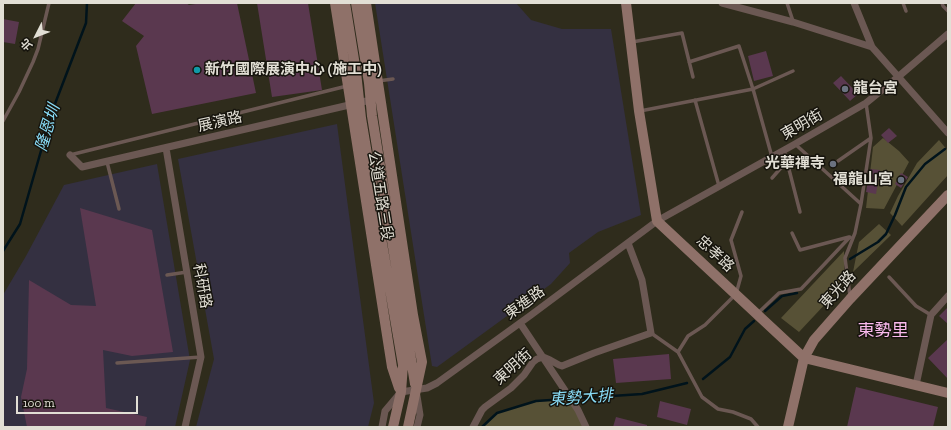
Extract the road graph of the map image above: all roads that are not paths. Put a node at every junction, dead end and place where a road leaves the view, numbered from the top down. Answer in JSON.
{"nodes":[{"id":1,"x":49,"y":3,"type":"edge"},
{"id":2,"x":335,"y":3,"type":"edge"},
{"id":3,"x":345,"y":3,"type":"edge"},
{"id":4,"x":356,"y":3,"type":"edge"},
{"id":5,"x":366,"y":3,"type":"edge"},
{"id":6,"x":626,"y":3,"type":"edge"},
{"id":7,"x":722,"y":3,"type":"edge"},
{"id":8,"x":787,"y":3,"type":"edge"},
{"id":9,"x":854,"y":3,"type":"edge"},
{"id":10,"x":902,"y":3,"type":"edge"},
{"id":11,"x":942,"y":3,"type":"edge"},
{"id":12,"x":906,"y":11,"type":"dead end"},
{"id":13,"x":948,"y":11,"type":"edge"},
{"id":14,"x":793,"y":22,"type":"junction"},
{"id":15,"x":948,"y":34,"type":"edge"},
{"id":16,"x":630,"y":43,"type":"junction"},
{"id":17,"x":872,"y":47,"type":"junction"},
{"id":18,"x":688,"y":62,"type":"junction"},
{"id":19,"x":793,"y":71,"type":"dead end"},
{"id":20,"x":693,"y":77,"type":"dead end"},
{"id":21,"x":898,"y":77,"type":"junction"},
{"id":22,"x":393,"y":79,"type":"dead end"},
{"id":23,"x":374,"y":82,"type":"junction"},
{"id":24,"x":353,"y":85,"type":"junction"},
{"id":25,"x":753,"y":88,"type":"junction"},
{"id":26,"x":376,"y":99,"type":"junction"},
{"id":27,"x":695,"y":100,"type":"junction"},
{"id":28,"x":866,"y":103,"type":"junction"},
{"id":29,"x":356,"y":104,"type":"junction"},
{"id":30,"x":639,"y":111,"type":"junction"},
{"id":31,"x":3,"y":121,"type":"edge"},
{"id":32,"x":948,"y":133,"type":"edge"},
{"id":33,"x":871,"y":138,"type":"junction"},
{"id":34,"x":796,"y":144,"type":"junction"},
{"id":35,"x":166,"y":148,"type":"junction"},
{"id":36,"x":784,"y":150,"type":"junction"},
{"id":37,"x":70,"y":155,"type":"joint"},
{"id":38,"x":772,"y":157,"type":"junction"},
{"id":39,"x":787,"y":161,"type":"junction"},
{"id":40,"x":838,"y":161,"type":"dead end"},
{"id":41,"x":106,"y":162,"type":"junction"},
{"id":42,"x":772,"y":178,"type":"dead end"},
{"id":43,"x":719,"y":186,"type":"junction"},
{"id":44,"x":948,"y":195,"type":"edge"},
{"id":45,"x":861,"y":204,"type":"junction"},
{"id":46,"x":119,"y":209,"type":"dead end"},
{"id":47,"x":742,"y":212,"type":"dead end"},
{"id":48,"x":800,"y":212,"type":"dead end"},
{"id":49,"x":657,"y":221,"type":"junction"},
{"id":50,"x":792,"y":233,"type":"dead end"},
{"id":51,"x":852,"y":237,"type":"junction"},
{"id":52,"x":628,"y":243,"type":"junction"},
{"id":53,"x":187,"y":272,"type":"junction"},
{"id":54,"x":167,"y":275,"type":"dead end"},
{"id":55,"x":889,"y":277,"type":"dead end"},
{"id":56,"x":736,"y":294,"type":"junction"},
{"id":57,"x":948,"y":296,"type":"edge"},
{"id":58,"x":850,"y":299,"type":"junction"},
{"id":59,"x":757,"y":314,"type":"junction"},
{"id":60,"x":931,"y":314,"type":"junction"},
{"id":61,"x":520,"y":323,"type":"junction"},
{"id":62,"x":651,"y":333,"type":"junction"},
{"id":63,"x":678,"y":352,"type":"junction"},
{"id":64,"x":201,"y":357,"type":"junction"},
{"id":65,"x":543,"y":357,"type":"junction"},
{"id":66,"x":804,"y":358,"type":"junction"},
{"id":67,"x":118,"y":363,"type":"dead end"},
{"id":68,"x":916,"y":384,"type":"junction"},
{"id":69,"x":416,"y":390,"type":"junction"},
{"id":70,"x":401,"y":392,"type":"junction"},
{"id":71,"x":948,"y":392,"type":"edge"},
{"id":72,"x":185,"y":427,"type":"edge"},
{"id":73,"x":382,"y":427,"type":"edge"},
{"id":74,"x":393,"y":427,"type":"edge"},
{"id":75,"x":408,"y":427,"type":"edge"},
{"id":76,"x":417,"y":427,"type":"edge"},
{"id":77,"x":473,"y":427,"type":"edge"},
{"id":78,"x":586,"y":427,"type":"edge"},
{"id":79,"x":758,"y":427,"type":"edge"},
{"id":80,"x":788,"y":427,"type":"edge"}],
"edges":[{"from":1,"to":31,"type":"lane"},
{"from":2,"to":24,"type":"street","name":"公道五路三段"},
{"from":3,"to":24,"type":"street","name":"公道五路三段"},
{"from":4,"to":23,"type":"street","name":"公道五路三段"},
{"from":5,"to":23,"type":"street","name":"公道五路三段"},
{"from":6,"to":16,"type":"street"},
{"from":7,"to":14,"type":"street"},
{"from":8,"to":14,"type":"lane"},
{"from":9,"to":17,"type":"street"},
{"from":10,"to":12,"type":"lane"},
{"from":11,"to":13,"type":"lane"},
{"from":14,"to":17,"type":"street"},
{"from":15,"to":21,"type":"street","name":"東明街"},
{"from":16,"to":18,"type":"lane"},
{"from":16,"to":30,"type":"street"},
{"from":17,"to":21,"type":"street"},
{"from":18,"to":20,"type":"lane"},
{"from":18,"to":25,"type":"lane"},
{"from":19,"to":25,"type":"lane"},
{"from":21,"to":28,"type":"street","name":"東明街"},
{"from":21,"to":32,"type":"street"},
{"from":22,"to":23,"type":"lane"},
{"from":23,"to":24,"type":"lane"},
{"from":23,"to":26,"type":"street","name":"公道五路三段"},
{"from":24,"to":29,"type":"street","name":"公道五路三段"},
{"from":24,"to":37,"type":"lane"},
{"from":25,"to":27,"type":"lane"},
{"from":25,"to":38,"type":"lane"},
{"from":26,"to":29,"type":"street","name":"展演路"},
{"from":26,"to":69,"type":"street","name":"公道五路三段"},
{"from":27,"to":30,"type":"lane"},
{"from":27,"to":43,"type":"lane"},
{"from":28,"to":33,"type":"lane"},
{"from":28,"to":34,"type":"street","name":"東明街"},
{"from":29,"to":35,"type":"street","name":"展演路"},
{"from":29,"to":70,"type":"street","name":"公道五路三段"},
{"from":30,"to":49,"type":"street"},
{"from":33,"to":40,"type":"lane"},
{"from":33,"to":45,"type":"lane"},
{"from":34,"to":36,"type":"street","name":"東明街"},
{"from":34,"to":45,"type":"lane"},
{"from":35,"to":41,"type":"street","name":"展演路"},
{"from":35,"to":53,"type":"street","name":"科研路"},
{"from":36,"to":38,"type":"street","name":"東明街"},
{"from":36,"to":39,"type":"lane"},
{"from":37,"to":41,"type":"street","name":"展演路"},
{"from":38,"to":43,"type":"street","name":"東明街"},
{"from":39,"to":42,"type":"lane"},
{"from":39,"to":48,"type":"lane"},
{"from":41,"to":46,"type":"lane"},
{"from":43,"to":49,"type":"street","name":"東明街"},
{"from":44,"to":58,"type":"street","name":"東光路"},
{"from":45,"to":51,"type":"lane"},
{"from":47,"to":56,"type":"lane"},
{"from":49,"to":52,"type":"street","name":"東進路"},
{"from":49,"to":56,"type":"street","name":"忠孝路"},
{"from":50,"to":51,"type":"lane"},
{"from":51,"to":58,"type":"lane"},
{"from":51,"to":59,"type":"lane"},
{"from":52,"to":61,"type":"street","name":"東進路"},
{"from":52,"to":62,"type":"street"},
{"from":53,"to":54,"type":"lane"},
{"from":53,"to":64,"type":"street","name":"科研路"},
{"from":55,"to":60,"type":"lane"},
{"from":56,"to":59,"type":"street","name":"忠孝路"},
{"from":56,"to":63,"type":"lane"},
{"from":57,"to":60,"type":"street"},
{"from":58,"to":66,"type":"street","name":"東光路"},
{"from":59,"to":66,"type":"street","name":"忠孝路"},
{"from":60,"to":68,"type":"street"},
{"from":61,"to":65,"type":"street"},
{"from":61,"to":69,"type":"street","name":"東進路"},
{"from":62,"to":63,"type":"lane"},
{"from":62,"to":65,"type":"street","name":"東明街"},
{"from":63,"to":79,"type":"lane"},
{"from":64,"to":67,"type":"lane"},
{"from":64,"to":72,"type":"street","name":"科研路"},
{"from":65,"to":77,"type":"street","name":"東明街"},
{"from":65,"to":78,"type":"street"},
{"from":66,"to":68,"type":"street"},
{"from":66,"to":80,"type":"street","name":"東光路"},
{"from":68,"to":71,"type":"street"},
{"from":69,"to":70,"type":"street","name":"東進路"},
{"from":69,"to":75,"type":"street","name":"公道五路三段"},
{"from":69,"to":76,"type":"street","name":"公道五路三段"},
{"from":70,"to":73,"type":"street"},
{"from":70,"to":74,"type":"street","name":"公道五路三段"}]}
